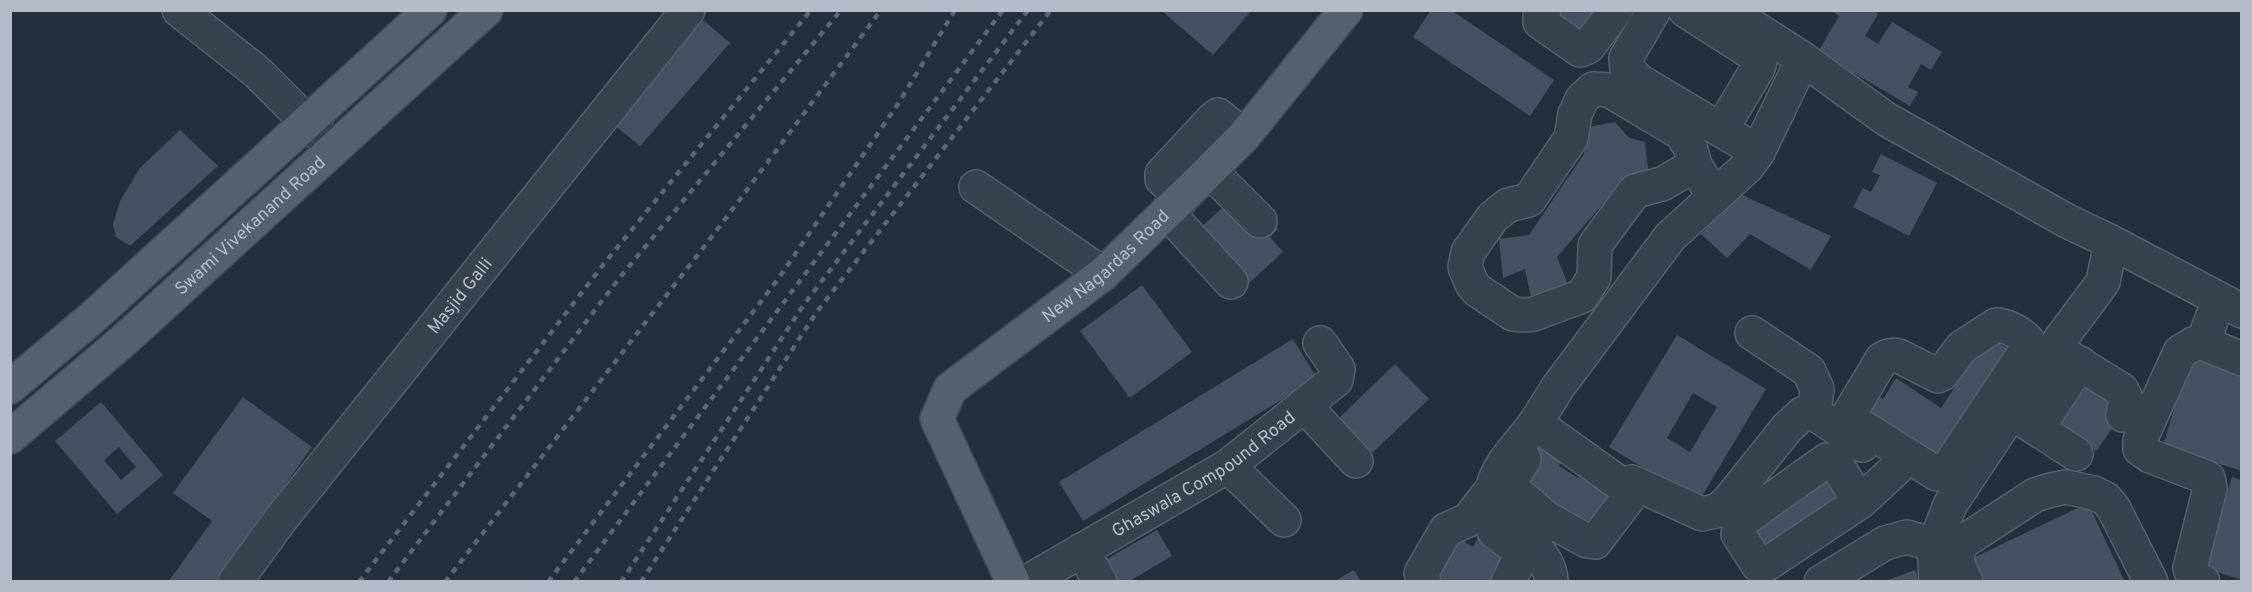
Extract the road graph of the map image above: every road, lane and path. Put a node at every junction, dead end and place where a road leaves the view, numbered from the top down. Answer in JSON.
{"nodes":[{"id":1,"x":179,"y":10,"type":"edge"},
{"id":2,"x":430,"y":10,"type":"edge"},
{"id":3,"x":486,"y":10,"type":"edge"},
{"id":4,"x":688,"y":10,"type":"edge"},
{"id":5,"x":1346,"y":10,"type":"edge"},
{"id":6,"x":1544,"y":10,"type":"edge"},
{"id":7,"x":1616,"y":10,"type":"edge"},
{"id":8,"x":1654,"y":10,"type":"edge"},
{"id":9,"x":1685,"y":10,"type":"edge"},
{"id":10,"x":1726,"y":23,"type":"edge"},
{"id":11,"x":1803,"y":59,"type":"junction"},
{"id":12,"x":307,"y":123,"type":"junction"},
{"id":13,"x":1721,"y":130,"type":"junction"},
{"id":14,"x":334,"y":149,"type":"junction"},
{"id":15,"x":1758,"y":152,"type":"junction"},
{"id":16,"x":1695,"y":165,"type":"junction"},
{"id":17,"x":1187,"y":177,"type":"junction"},
{"id":18,"x":976,"y":187,"type":"dead end"},
{"id":19,"x":1714,"y":197,"type":"junction"},
{"id":20,"x":1260,"y":221,"type":"dead end"},
{"id":21,"x":2111,"y":242,"type":"junction"},
{"id":22,"x":1103,"y":274,"type":"junction"},
{"id":23,"x":1232,"y":282,"type":"dead end"},
{"id":24,"x":1582,"y":296,"type":"junction"},
{"id":25,"x":2230,"y":305,"type":"edge"},
{"id":26,"x":1610,"y":317,"type":"junction"},
{"id":27,"x":1752,"y":333,"type":"dead end"},
{"id":28,"x":1320,"y":343,"type":"dead end"},
{"id":29,"x":2203,"y":343,"type":"junction"},
{"id":30,"x":2067,"y":355,"type":"junction"},
{"id":31,"x":2241,"y":359,"type":"edge"},
{"id":32,"x":10,"y":387,"type":"edge"},
{"id":33,"x":1304,"y":405,"type":"junction"},
{"id":34,"x":1814,"y":413,"type":"junction"},
{"id":35,"x":2122,"y":415,"type":"dead end"},
{"id":36,"x":2010,"y":418,"type":"junction"},
{"id":37,"x":1539,"y":427,"type":"junction"},
{"id":38,"x":1244,"y":434,"type":"dead end"},
{"id":39,"x":10,"y":437,"type":"edge"},
{"id":40,"x":2076,"y":454,"type":"dead end"},
{"id":41,"x":1356,"y":461,"type":"dead end"},
{"id":42,"x":1228,"y":466,"type":"junction"},
{"id":43,"x":1963,"y":466,"type":"junction"},
{"id":44,"x":1896,"y":469,"type":"junction"},
{"id":45,"x":1632,"y":482,"type":"dead end"},
{"id":46,"x":1492,"y":489,"type":"junction"},
{"id":47,"x":1860,"y":502,"type":"dead end"},
{"id":48,"x":1950,"y":505,"type":"junction"},
{"id":49,"x":1284,"y":520,"type":"dead end"},
{"id":50,"x":1468,"y":520,"type":"junction"},
{"id":51,"x":1112,"y":533,"type":"junction"},
{"id":52,"x":1528,"y":535,"type":"junction"},
{"id":53,"x":1082,"y":550,"type":"junction"},
{"id":54,"x":1952,"y":560,"type":"edge"},
{"id":55,"x":235,"y":582,"type":"edge"},
{"id":56,"x":1013,"y":582,"type":"edge"},
{"id":57,"x":1027,"y":582,"type":"edge"},
{"id":58,"x":1100,"y":582,"type":"edge"},
{"id":59,"x":1424,"y":582,"type":"edge"},
{"id":60,"x":1508,"y":582,"type":"edge"},
{"id":61,"x":1551,"y":582,"type":"edge"},
{"id":62,"x":1821,"y":582,"type":"edge"},
{"id":63,"x":1936,"y":582,"type":"edge"},
{"id":64,"x":2151,"y":582,"type":"edge"},
{"id":65,"x":2203,"y":582,"type":"edge"}],
"edges":[{"from":1,"to":12,"type":"street"},
{"from":2,"to":12,"type":"main road"},
{"from":3,"to":14,"type":"main road","name":"Swami Vivekanand Road"},
{"from":4,"to":55,"type":"street","name":"Masjid Galli"},
{"from":5,"to":17,"type":"main road","name":"New Nagardas Road"},
{"from":6,"to":7,"type":"street"},
{"from":8,"to":13,"type":"street"},
{"from":9,"to":10,"type":"street"},
{"from":10,"to":11,"type":"street"},
{"from":10,"to":13,"type":"street"},
{"from":11,"to":15,"type":"street"},
{"from":11,"to":21,"type":"street"},
{"from":12,"to":14,"type":"street"},
{"from":12,"to":32,"type":"main road"},
{"from":13,"to":15,"type":"street"},
{"from":14,"to":39,"type":"main road","name":"Swami Vivekanand Road"},
{"from":15,"to":19,"type":"street"},
{"from":16,"to":19,"type":"street"},
{"from":16,"to":24,"type":"street"},
{"from":16,"to":24,"type":"street"},
{"from":17,"to":20,"type":"street"},
{"from":17,"to":22,"type":"main road","name":"New Nagardas Road"},
{"from":17,"to":23,"type":"street"},
{"from":18,"to":22,"type":"street"},
{"from":19,"to":26,"type":"street"},
{"from":21,"to":25,"type":"street"},
{"from":21,"to":30,"type":"street"},
{"from":22,"to":56,"type":"main road","name":"New Nagardas Road"},
{"from":24,"to":26,"type":"street"},
{"from":25,"to":29,"type":"street"},
{"from":26,"to":37,"type":"street"},
{"from":27,"to":34,"type":"street"},
{"from":28,"to":33,"type":"street","name":"Ghaswala Compound Road"},
{"from":29,"to":31,"type":"street"},
{"from":29,"to":65,"type":"street"},
{"from":30,"to":35,"type":"street"},
{"from":30,"to":36,"type":"street"},
{"from":33,"to":41,"type":"street"},
{"from":33,"to":42,"type":"street","name":"Ghaswala Compound Road"},
{"from":34,"to":44,"type":"street"},
{"from":34,"to":45,"type":"street"},
{"from":36,"to":40,"type":"street"},
{"from":36,"to":43,"type":"street"},
{"from":36,"to":43,"type":"street"},
{"from":37,"to":46,"type":"street"},
{"from":37,"to":52,"type":"street"},
{"from":37,"to":52,"type":"street"},
{"from":38,"to":51,"type":"street"},
{"from":42,"to":49,"type":"street"},
{"from":42,"to":51,"type":"street","name":"Ghaswala Compound Road"},
{"from":43,"to":48,"type":"street"},
{"from":44,"to":47,"type":"street"},
{"from":44,"to":48,"type":"street"},
{"from":46,"to":50,"type":"street"},
{"from":46,"to":52,"type":"street"},
{"from":48,"to":54,"type":"street"},
{"from":50,"to":52,"type":"street"},
{"from":50,"to":59,"type":"street"},
{"from":51,"to":53,"type":"street","name":"Ghaswala Compound Road"},
{"from":52,"to":60,"type":"street"},
{"from":52,"to":61,"type":"street"},
{"from":53,"to":57,"type":"street","name":"Ghaswala Compound Road"},
{"from":53,"to":58,"type":"street"},
{"from":54,"to":62,"type":"street"},
{"from":54,"to":63,"type":"street"},
{"from":54,"to":64,"type":"street"}]}
